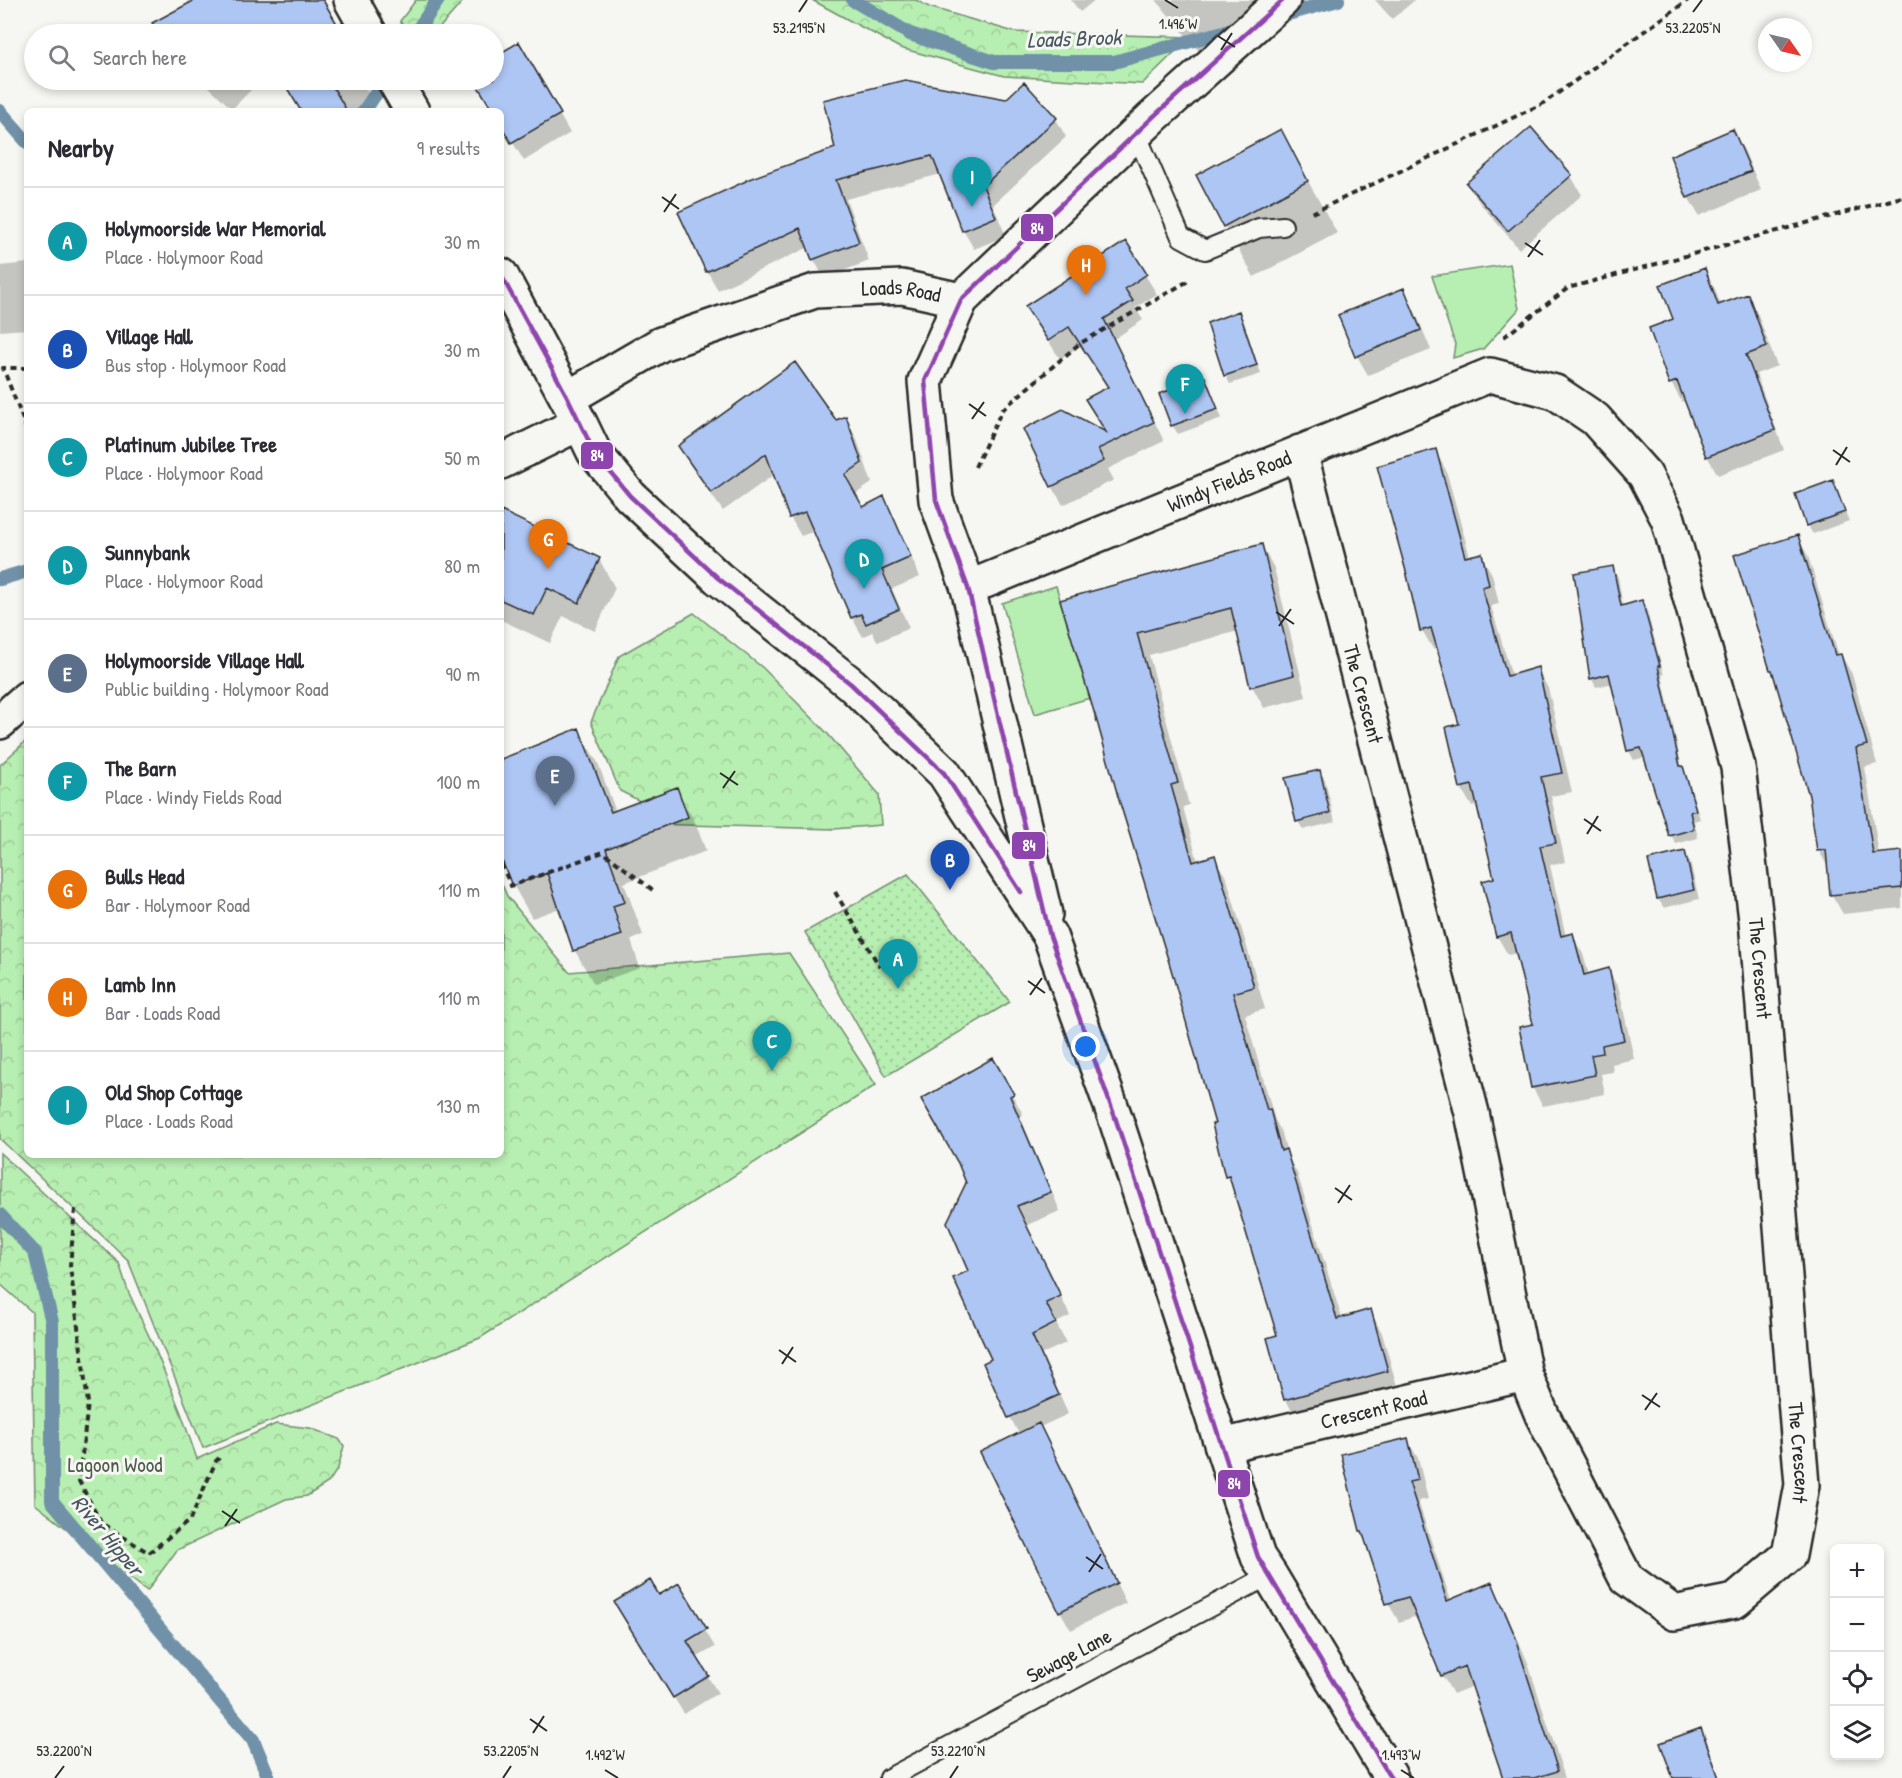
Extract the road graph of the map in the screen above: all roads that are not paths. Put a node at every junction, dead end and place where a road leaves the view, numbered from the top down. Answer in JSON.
{"nodes":[{"id":1,"x":351,"y":0,"type":"edge"},
{"id":2,"x":1283,"y":0,"type":"edge"},
{"id":3,"x":364,"y":24,"type":"edge"},
{"id":4,"x":400,"y":90,"type":"edge"},
{"id":5,"x":410,"y":108,"type":"edge"},
{"id":6,"x":1136,"y":133,"type":"junction"},
{"id":7,"x":1283,"y":226,"type":"dead end"},
{"id":8,"x":504,"y":281,"type":"edge"},
{"id":9,"x":961,"y":300,"type":"junction"},
{"id":10,"x":1490,"y":375,"type":"joint"},
{"id":11,"x":574,"y":411,"type":"junction"},
{"id":12,"x":1300,"y":452,"type":"junction"},
{"id":13,"x":504,"y":460,"type":"edge"},
{"id":14,"x":968,"y":588,"type":"junction"},
{"id":15,"x":24,"y":701,"type":"edge"},
{"id":16,"x":0,"y":722,"type":"edge"},
{"id":17,"x":1050,"y":936,"type":"junction"},
{"id":18,"x":1525,"y":1374,"type":"junction"},
{"id":19,"x":1222,"y":1446,"type":"junction"},
{"id":20,"x":1270,"y":1575,"type":"junction"},
{"id":21,"x":889,"y":1778,"type":"edge"},
{"id":22,"x":1391,"y":1778,"type":"edge"}],
"edges":[{"from":1,"to":3,"type":"street"},
{"from":2,"to":6,"type":"street","name":"Loads Road"},
{"from":4,"to":5,"type":"street"},
{"from":6,"to":7,"type":"lane"},
{"from":6,"to":9,"type":"street","name":"Loads Road"},
{"from":8,"to":11,"type":"street"},
{"from":9,"to":11,"type":"street","name":"Loads Road"},
{"from":9,"to":14,"type":"street"},
{"from":10,"to":12,"type":"street","name":"Windy Fields Road"},
{"from":10,"to":18,"type":"street","name":"The Crescent"},
{"from":11,"to":13,"type":"street","name":"Loads Road"},
{"from":11,"to":17,"type":"street"},
{"from":12,"to":14,"type":"street","name":"Windy Fields Road"},
{"from":12,"to":18,"type":"street","name":"The Crescent"},
{"from":14,"to":17,"type":"street"},
{"from":15,"to":16,"type":"street"},
{"from":17,"to":19,"type":"street"},
{"from":18,"to":19,"type":"street","name":"Crescent Road"},
{"from":19,"to":20,"type":"street"},
{"from":20,"to":21,"type":"lane","name":"Sewage Lane"},
{"from":20,"to":22,"type":"street"}]}
